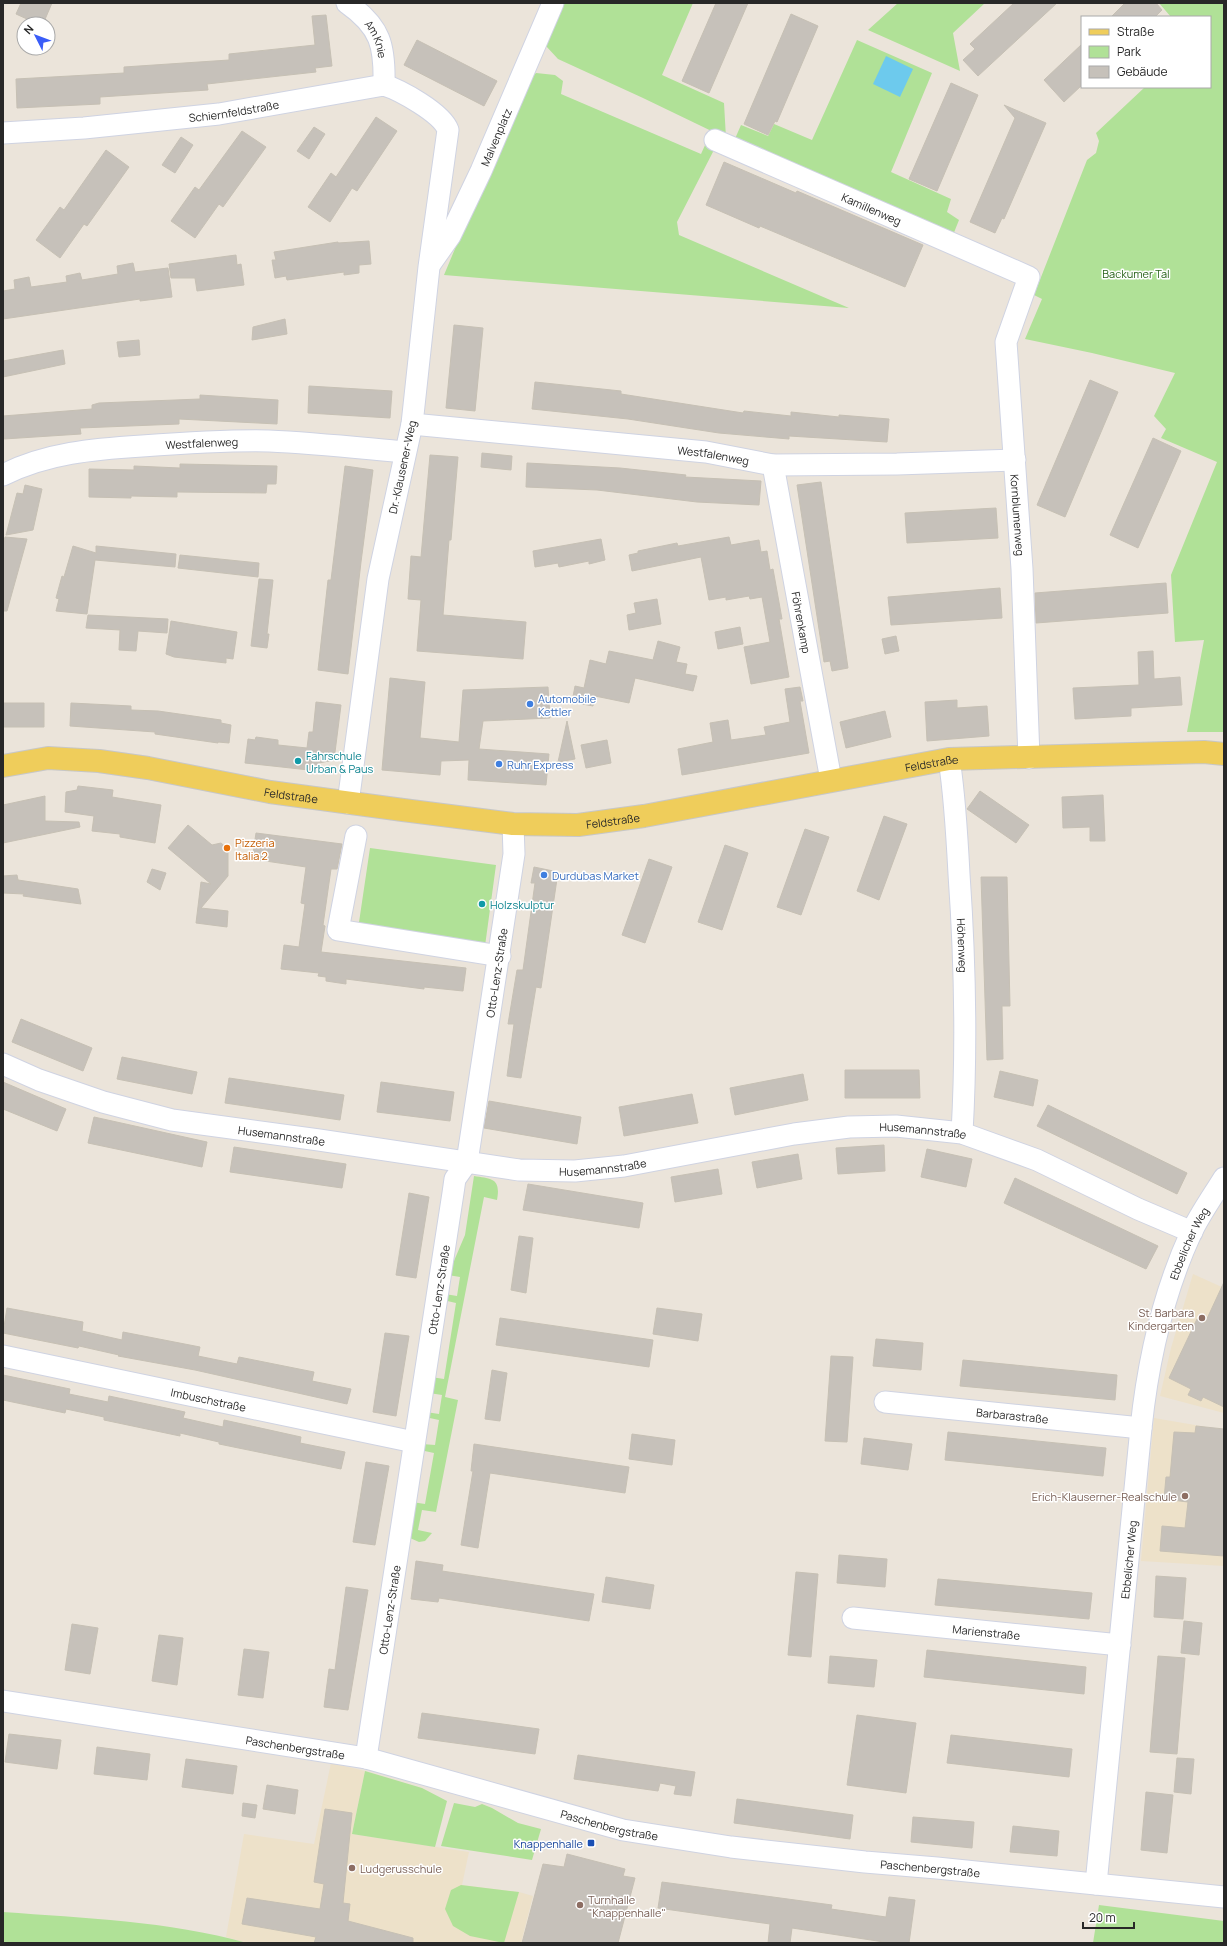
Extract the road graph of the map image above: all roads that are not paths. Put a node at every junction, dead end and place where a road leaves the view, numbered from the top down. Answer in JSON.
{"nodes":[{"id":1,"x":347,"y":3,"type":"edge"},
{"id":2,"x":553,"y":3,"type":"edge"},
{"id":3,"x":384,"y":85,"type":"junction"},
{"id":4,"x":3,"y":133,"type":"edge"},
{"id":5,"x":715,"y":140,"type":"dead end"},
{"id":6,"x":429,"y":267,"type":"junction"},
{"id":7,"x":1029,"y":277,"type":"joint"},
{"id":8,"x":412,"y":424,"type":"junction"},
{"id":9,"x":405,"y":452,"type":"junction"},
{"id":10,"x":1015,"y":460,"type":"junction"},
{"id":11,"x":773,"y":465,"type":"junction"},
{"id":12,"x":3,"y":475,"type":"edge"},
{"id":13,"x":1224,"y":754,"type":"edge"},
{"id":14,"x":1029,"y":758,"type":"junction"},
{"id":15,"x":949,"y":759,"type":"junction"},
{"id":16,"x":3,"y":766,"type":"edge"},
{"id":17,"x":831,"y":780,"type":"junction"},
{"id":18,"x":348,"y":803,"type":"junction"},
{"id":19,"x":513,"y":824,"type":"junction"},
{"id":20,"x":356,"y":836,"type":"dead end"},
{"id":21,"x":500,"y":956,"type":"junction"},
{"id":22,"x":3,"y":1064,"type":"edge"},
{"id":23,"x":962,"y":1132,"type":"junction"},
{"id":24,"x":467,"y":1162,"type":"junction"},
{"id":25,"x":1224,"y":1178,"type":"edge"},
{"id":26,"x":1192,"y":1232,"type":"junction"},
{"id":27,"x":3,"y":1356,"type":"edge"},
{"id":28,"x":885,"y":1402,"type":"dead end"},
{"id":29,"x":1141,"y":1428,"type":"junction"},
{"id":30,"x":414,"y":1442,"type":"junction"},
{"id":31,"x":853,"y":1618,"type":"dead end"},
{"id":32,"x":1120,"y":1645,"type":"junction"},
{"id":33,"x":3,"y":1701,"type":"edge"},
{"id":34,"x":366,"y":1758,"type":"junction"},
{"id":35,"x":1096,"y":1884,"type":"junction"},
{"id":36,"x":1224,"y":1897,"type":"edge"}],
"edges":[{"from":1,"to":3,"type":"street","name":"Am Knie"},
{"from":2,"to":6,"type":"street","name":"Malvenplatz"},
{"from":3,"to":4,"type":"street","name":"Schiernfeldstraße"},
{"from":3,"to":6,"type":"street","name":"Dr.-Klausener-Weg"},
{"from":5,"to":7,"type":"street","name":"Kamillenweg"},
{"from":6,"to":8,"type":"street","name":"Dr.-Klausener-Weg"},
{"from":7,"to":10,"type":"street","name":"Kornblumenweg"},
{"from":8,"to":9,"type":"street","name":"Dr.-Klausener-Weg"},
{"from":8,"to":11,"type":"street","name":"Westfalenweg"},
{"from":9,"to":12,"type":"street","name":"Westfalenweg"},
{"from":9,"to":18,"type":"street","name":"Dr.-Klausener-Weg"},
{"from":10,"to":11,"type":"street","name":"Westfalenweg"},
{"from":10,"to":14,"type":"street","name":"Kornblumenweg"},
{"from":11,"to":17,"type":"street","name":"Föhrenkamp"},
{"from":13,"to":14,"type":"main road","name":"Feldstraße"},
{"from":14,"to":15,"type":"main road","name":"Feldstraße"},
{"from":15,"to":17,"type":"main road","name":"Feldstraße"},
{"from":15,"to":23,"type":"street","name":"Höhenweg"},
{"from":16,"to":18,"type":"main road","name":"Feldstraße"},
{"from":17,"to":19,"type":"main road","name":"Feldstraße"},
{"from":18,"to":19,"type":"main road","name":"Feldstraße"},
{"from":19,"to":21,"type":"street","name":"Otto-Lenz-Straße"},
{"from":20,"to":21,"type":"street"},
{"from":21,"to":24,"type":"street","name":"Otto-Lenz-Straße"},
{"from":22,"to":24,"type":"street","name":"Husemannstraße"},
{"from":23,"to":24,"type":"street","name":"Husemannstraße"},
{"from":23,"to":26,"type":"street","name":"Husemannstraße"},
{"from":24,"to":30,"type":"street","name":"Otto-Lenz-Straße"},
{"from":25,"to":26,"type":"street","name":"Ebbelicher Weg"},
{"from":26,"to":29,"type":"street","name":"Ebbelicher Weg"},
{"from":27,"to":30,"type":"street","name":"Imbuschstraße"},
{"from":28,"to":29,"type":"street","name":"Barbarastraße"},
{"from":29,"to":32,"type":"street","name":"Ebbelicher Weg"},
{"from":30,"to":34,"type":"street","name":"Otto-Lenz-Straße"},
{"from":31,"to":32,"type":"street","name":"Marienstraße"},
{"from":32,"to":35,"type":"street","name":"Ebbelicher Weg"},
{"from":33,"to":34,"type":"street","name":"Paschenbergstraße"},
{"from":34,"to":35,"type":"street","name":"Paschenbergstraße"},
{"from":35,"to":36,"type":"street","name":"Paschenbergstraße"}]}
